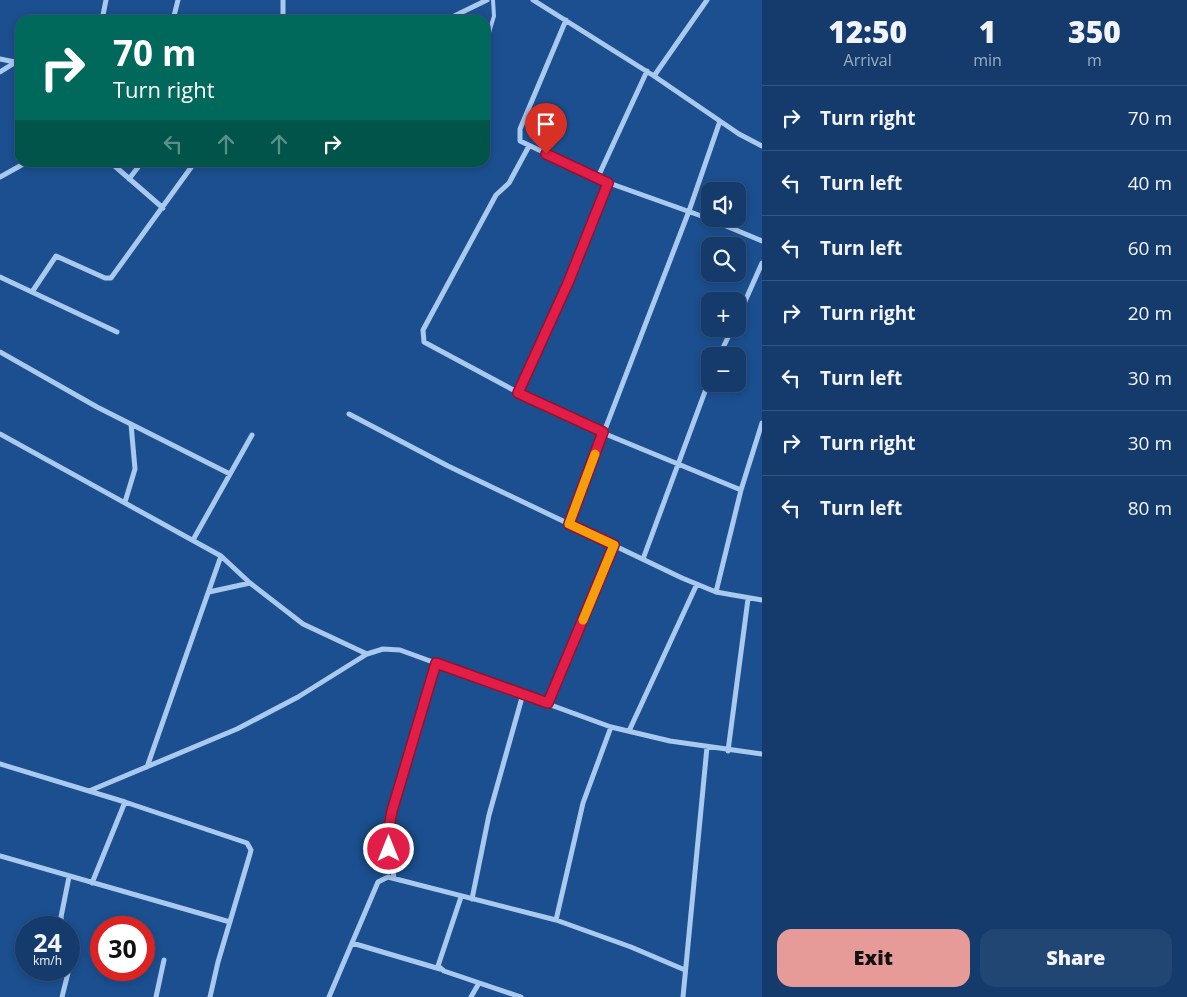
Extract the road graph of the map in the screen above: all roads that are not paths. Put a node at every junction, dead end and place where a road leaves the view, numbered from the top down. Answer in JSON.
{"nodes":[{"id":1,"x":106,"y":0,"type":"edge"},
{"id":2,"x":178,"y":0,"type":"edge"},
{"id":3,"x":283,"y":0,"type":"edge"},
{"id":4,"x":487,"y":0,"type":"edge"},
{"id":5,"x":493,"y":0,"type":"edge"},
{"id":6,"x":533,"y":0,"type":"edge"},
{"id":7,"x":707,"y":0,"type":"edge"},
{"id":8,"x":103,"y":15,"type":"edge"},
{"id":9,"x":174,"y":15,"type":"edge"},
{"id":10,"x":283,"y":15,"type":"edge"},
{"id":11,"x":456,"y":15,"type":"edge"},
{"id":12,"x":566,"y":20,"type":"junction"},
{"id":13,"x":490,"y":29,"type":"edge"},
{"id":14,"x":0,"y":59,"type":"edge"},
{"id":15,"x":15,"y":62,"type":"edge"},
{"id":16,"x":15,"y":64,"type":"edge"},
{"id":17,"x":647,"y":71,"type":"junction"},
{"id":18,"x":0,"y":72,"type":"edge"},
{"id":19,"x":654,"y":76,"type":"junction"},
{"id":20,"x":720,"y":121,"type":"junction"},
{"id":21,"x":529,"y":146,"type":"junction"},
{"id":22,"x":762,"y":146,"type":"edge"},
{"id":23,"x":18,"y":167,"type":"edge"},
{"id":24,"x":116,"y":167,"type":"edge"},
{"id":25,"x":138,"y":167,"type":"edge"},
{"id":26,"x":191,"y":167,"type":"edge"},
{"id":27,"x":0,"y":177,"type":"edge"},
{"id":28,"x":598,"y":177,"type":"junction"},
{"id":29,"x":129,"y":179,"type":"junction"},
{"id":30,"x":608,"y":183,"type":"junction"},
{"id":31,"x":162,"y":208,"type":"junction"},
{"id":32,"x":689,"y":211,"type":"junction"},
{"id":33,"x":762,"y":241,"type":"edge"},
{"id":34,"x":762,"y":264,"type":"edge"},
{"id":35,"x":0,"y":277,"type":"edge"},
{"id":36,"x":32,"y":292,"type":"junction"},
{"id":37,"x":746,"y":299,"type":"edge"},
{"id":38,"x":117,"y":332,"type":"dead end"},
{"id":39,"x":0,"y":352,"type":"edge"},
{"id":40,"x":705,"y":392,"type":"edge"},
{"id":41,"x":518,"y":393,"type":"junction"},
{"id":42,"x":349,"y":414,"type":"dead end"},
{"id":43,"x":762,"y":423,"type":"edge"},
{"id":44,"x":131,"y":424,"type":"junction"},
{"id":45,"x":603,"y":432,"type":"junction"},
{"id":46,"x":0,"y":434,"type":"edge"},
{"id":47,"x":252,"y":435,"type":"dead end"},
{"id":48,"x":679,"y":465,"type":"junction"},
{"id":49,"x":230,"y":474,"type":"junction"},
{"id":50,"x":741,"y":490,"type":"junction"},
{"id":51,"x":125,"y":502,"type":"junction"},
{"id":52,"x":569,"y":524,"type":"junction"},
{"id":53,"x":193,"y":540,"type":"junction"},
{"id":54,"x":614,"y":545,"type":"junction"},
{"id":55,"x":222,"y":556,"type":"junction"},
{"id":56,"x":643,"y":559,"type":"junction"},
{"id":57,"x":250,"y":583,"type":"junction"},
{"id":58,"x":697,"y":584,"type":"junction"},
{"id":59,"x":209,"y":592,"type":"junction"},
{"id":60,"x":716,"y":592,"type":"junction"},
{"id":61,"x":748,"y":599,"type":"junction"},
{"id":62,"x":762,"y":600,"type":"edge"},
{"id":63,"x":367,"y":654,"type":"junction"},
{"id":64,"x":436,"y":663,"type":"junction"},
{"id":65,"x":523,"y":694,"type":"junction"},
{"id":66,"x":548,"y":703,"type":"junction"},
{"id":67,"x":611,"y":727,"type":"junction"},
{"id":68,"x":629,"y":731,"type":"junction"},
{"id":69,"x":707,"y":748,"type":"junction"},
{"id":70,"x":728,"y":751,"type":"junction"},
{"id":71,"x":762,"y":754,"type":"edge"},
{"id":72,"x":0,"y":764,"type":"edge"},
{"id":73,"x":147,"y":767,"type":"junction"},
{"id":74,"x":88,"y":791,"type":"junction"},
{"id":75,"x":124,"y":802,"type":"junction"},
{"id":76,"x":0,"y":856,"type":"edge"},
{"id":77,"x":69,"y":877,"type":"junction"},
{"id":78,"x":394,"y":878,"type":"junction"},
{"id":79,"x":92,"y":883,"type":"junction"},
{"id":80,"x":461,"y":897,"type":"junction"},
{"id":81,"x":472,"y":899,"type":"junction"},
{"id":82,"x":61,"y":916,"type":"edge"},
{"id":83,"x":556,"y":920,"type":"junction"},
{"id":84,"x":230,"y":922,"type":"junction"},
{"id":85,"x":352,"y":943,"type":"junction"},
{"id":86,"x":164,"y":960,"type":"dead end"},
{"id":87,"x":440,"y":969,"type":"junction"},
{"id":88,"x":686,"y":970,"type":"junction"},
{"id":89,"x":66,"y":981,"type":"edge"},
{"id":90,"x":479,"y":983,"type":"junction"},
{"id":91,"x":62,"y":997,"type":"edge"},
{"id":92,"x":156,"y":997,"type":"edge"},
{"id":93,"x":210,"y":997,"type":"edge"},
{"id":94,"x":328,"y":997,"type":"edge"},
{"id":95,"x":471,"y":997,"type":"edge"},
{"id":96,"x":521,"y":997,"type":"edge"},
{"id":97,"x":683,"y":997,"type":"edge"}],
"edges":[{"from":1,"to":8,"type":"street"},
{"from":2,"to":9,"type":"street"},
{"from":3,"to":10,"type":"street"},
{"from":4,"to":11,"type":"street"},
{"from":5,"to":13,"type":"lane"},
{"from":6,"to":12,"type":"street"},
{"from":7,"to":19,"type":"street"},
{"from":12,"to":17,"type":"street"},
{"from":12,"to":21,"type":"street"},
{"from":14,"to":15,"type":"street"},
{"from":16,"to":18,"type":"street"},
{"from":17,"to":19,"type":"street"},
{"from":17,"to":28,"type":"street"},
{"from":19,"to":20,"type":"street"},
{"from":20,"to":22,"type":"street"},
{"from":20,"to":32,"type":"street"},
{"from":21,"to":28,"type":"street"},
{"from":21,"to":41,"type":"street"},
{"from":23,"to":27,"type":"street"},
{"from":24,"to":29,"type":"street"},
{"from":25,"to":29,"type":"street"},
{"from":26,"to":31,"type":"street"},
{"from":28,"to":30,"type":"street"},
{"from":29,"to":31,"type":"street"},
{"from":30,"to":32,"type":"street"},
{"from":30,"to":41,"type":"street"},
{"from":31,"to":36,"type":"street"},
{"from":32,"to":33,"type":"street"},
{"from":32,"to":45,"type":"street"},
{"from":34,"to":37,"type":"street"},
{"from":35,"to":36,"type":"street"},
{"from":36,"to":38,"type":"street"},
{"from":39,"to":44,"type":"street"},
{"from":40,"to":48,"type":"street"},
{"from":41,"to":45,"type":"street"},
{"from":42,"to":52,"type":"street"},
{"from":43,"to":50,"type":"street"},
{"from":44,"to":49,"type":"street"},
{"from":44,"to":51,"type":"street"},
{"from":45,"to":48,"type":"street"},
{"from":45,"to":52,"type":"street"},
{"from":46,"to":51,"type":"street"},
{"from":47,"to":49,"type":"street"},
{"from":48,"to":50,"type":"street"},
{"from":48,"to":56,"type":"street"},
{"from":49,"to":53,"type":"street"},
{"from":50,"to":60,"type":"street"},
{"from":51,"to":53,"type":"street"},
{"from":52,"to":54,"type":"street"},
{"from":53,"to":55,"type":"street"},
{"from":54,"to":56,"type":"street"},
{"from":54,"to":66,"type":"street"},
{"from":55,"to":57,"type":"street"},
{"from":55,"to":59,"type":"street"},
{"from":56,"to":58,"type":"street"},
{"from":57,"to":59,"type":"street"},
{"from":57,"to":63,"type":"street"},
{"from":58,"to":60,"type":"street"},
{"from":58,"to":68,"type":"street"},
{"from":59,"to":73,"type":"street"},
{"from":60,"to":61,"type":"street"},
{"from":61,"to":62,"type":"street"},
{"from":61,"to":70,"type":"street"},
{"from":63,"to":64,"type":"street"},
{"from":63,"to":73,"type":"street"},
{"from":64,"to":65,"type":"street"},
{"from":64,"to":78,"type":"street"},
{"from":65,"to":66,"type":"street"},
{"from":65,"to":81,"type":"street"},
{"from":66,"to":67,"type":"street"},
{"from":67,"to":68,"type":"street"},
{"from":67,"to":83,"type":"street"},
{"from":68,"to":69,"type":"street"},
{"from":69,"to":70,"type":"street"},
{"from":69,"to":88,"type":"street"},
{"from":70,"to":71,"type":"street"},
{"from":72,"to":74,"type":"street"},
{"from":73,"to":74,"type":"street"},
{"from":74,"to":75,"type":"street"},
{"from":75,"to":79,"type":"street"},
{"from":75,"to":84,"type":"street"},
{"from":76,"to":77,"type":"street"},
{"from":77,"to":79,"type":"street"},
{"from":77,"to":82,"type":"street"},
{"from":78,"to":80,"type":"street"},
{"from":78,"to":85,"type":"street"},
{"from":79,"to":84,"type":"street"},
{"from":80,"to":81,"type":"street"},
{"from":80,"to":87,"type":"street"},
{"from":81,"to":83,"type":"street"},
{"from":83,"to":88,"type":"street"},
{"from":84,"to":93,"type":"street"},
{"from":85,"to":87,"type":"street"},
{"from":85,"to":94,"type":"street"},
{"from":86,"to":92,"type":"street"},
{"from":87,"to":90,"type":"street"},
{"from":88,"to":97,"type":"street"},
{"from":89,"to":91,"type":"street"},
{"from":90,"to":95,"type":"street"},
{"from":90,"to":96,"type":"street"}]}
